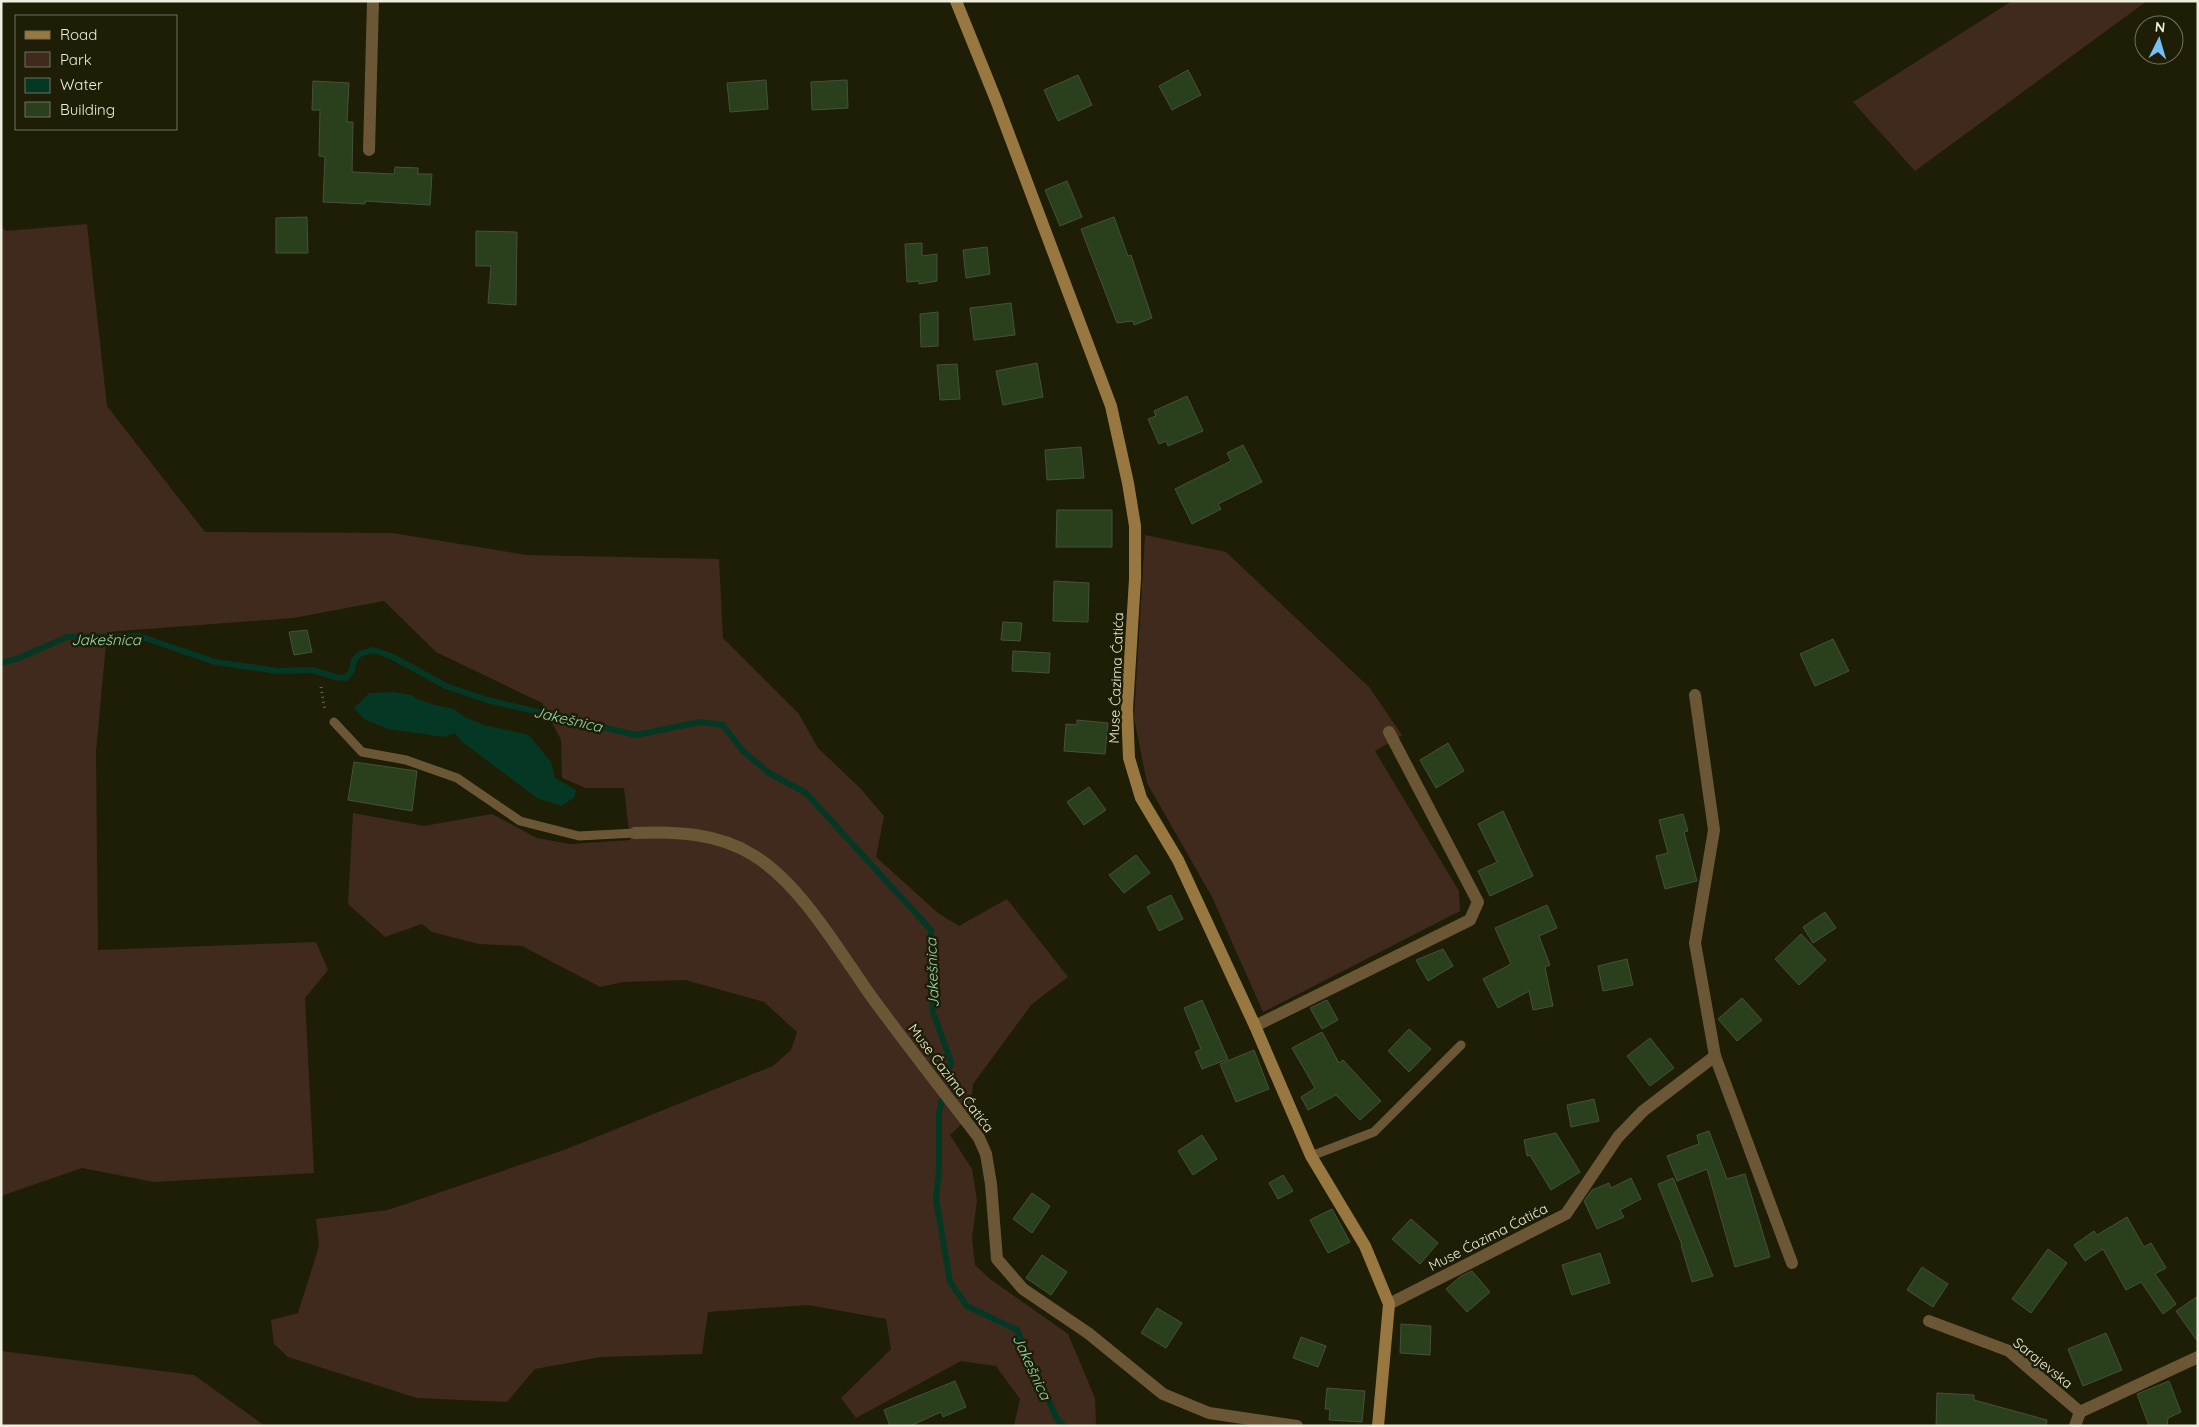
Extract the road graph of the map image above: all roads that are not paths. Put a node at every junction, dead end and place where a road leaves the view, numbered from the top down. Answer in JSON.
{"nodes":[{"id":1,"x":373,"y":1,"type":"edge"},
{"id":2,"x":956,"y":1,"type":"edge"},
{"id":3,"x":369,"y":150,"type":"dead end"},
{"id":4,"x":1695,"y":695,"type":"dead end"},
{"id":5,"x":334,"y":722,"type":"road end"},
{"id":6,"x":1389,"y":732,"type":"dead end"},
{"id":7,"x":635,"y":833,"type":"joint"},
{"id":8,"x":1255,"y":1026,"type":"junction"},
{"id":9,"x":1461,"y":1045,"type":"dead end"},
{"id":10,"x":1715,"y":1056,"type":"junction"},
{"id":11,"x":1311,"y":1156,"type":"junction"},
{"id":12,"x":1792,"y":1263,"type":"dead end"},
{"id":13,"x":1389,"y":1304,"type":"junction"},
{"id":14,"x":1929,"y":1321,"type":"dead end"},
{"id":15,"x":2198,"y":1357,"type":"edge"},
{"id":16,"x":2080,"y":1412,"type":"junction"},
{"id":17,"x":1297,"y":1426,"type":"edge"},
{"id":18,"x":1378,"y":1426,"type":"edge"},
{"id":19,"x":2075,"y":1426,"type":"edge"}],
"edges":[{"from":1,"to":3,"type":"street"},
{"from":2,"to":8,"type":"street","name":"Muse Ćazima Ćatića"},
{"from":4,"to":10,"type":"street"},
{"from":5,"to":7,"type":"lane"},
{"from":6,"to":8,"type":"street"},
{"from":7,"to":17,"type":"street","name":"Muse Ćazima Ćatića"},
{"from":8,"to":11,"type":"street","name":"Muse Ćazima Ćatića"},
{"from":9,"to":11,"type":"lane"},
{"from":10,"to":12,"type":"street"},
{"from":10,"to":13,"type":"street","name":"Muse Ćazima Ćatića"},
{"from":11,"to":13,"type":"street","name":"Muse Ćazima Ćatića"},
{"from":13,"to":18,"type":"street","name":"Muse Ćazima Ćatića"},
{"from":14,"to":16,"type":"street","name":"Sarajevska"},
{"from":15,"to":16,"type":"street"},
{"from":16,"to":19,"type":"street"}]}
